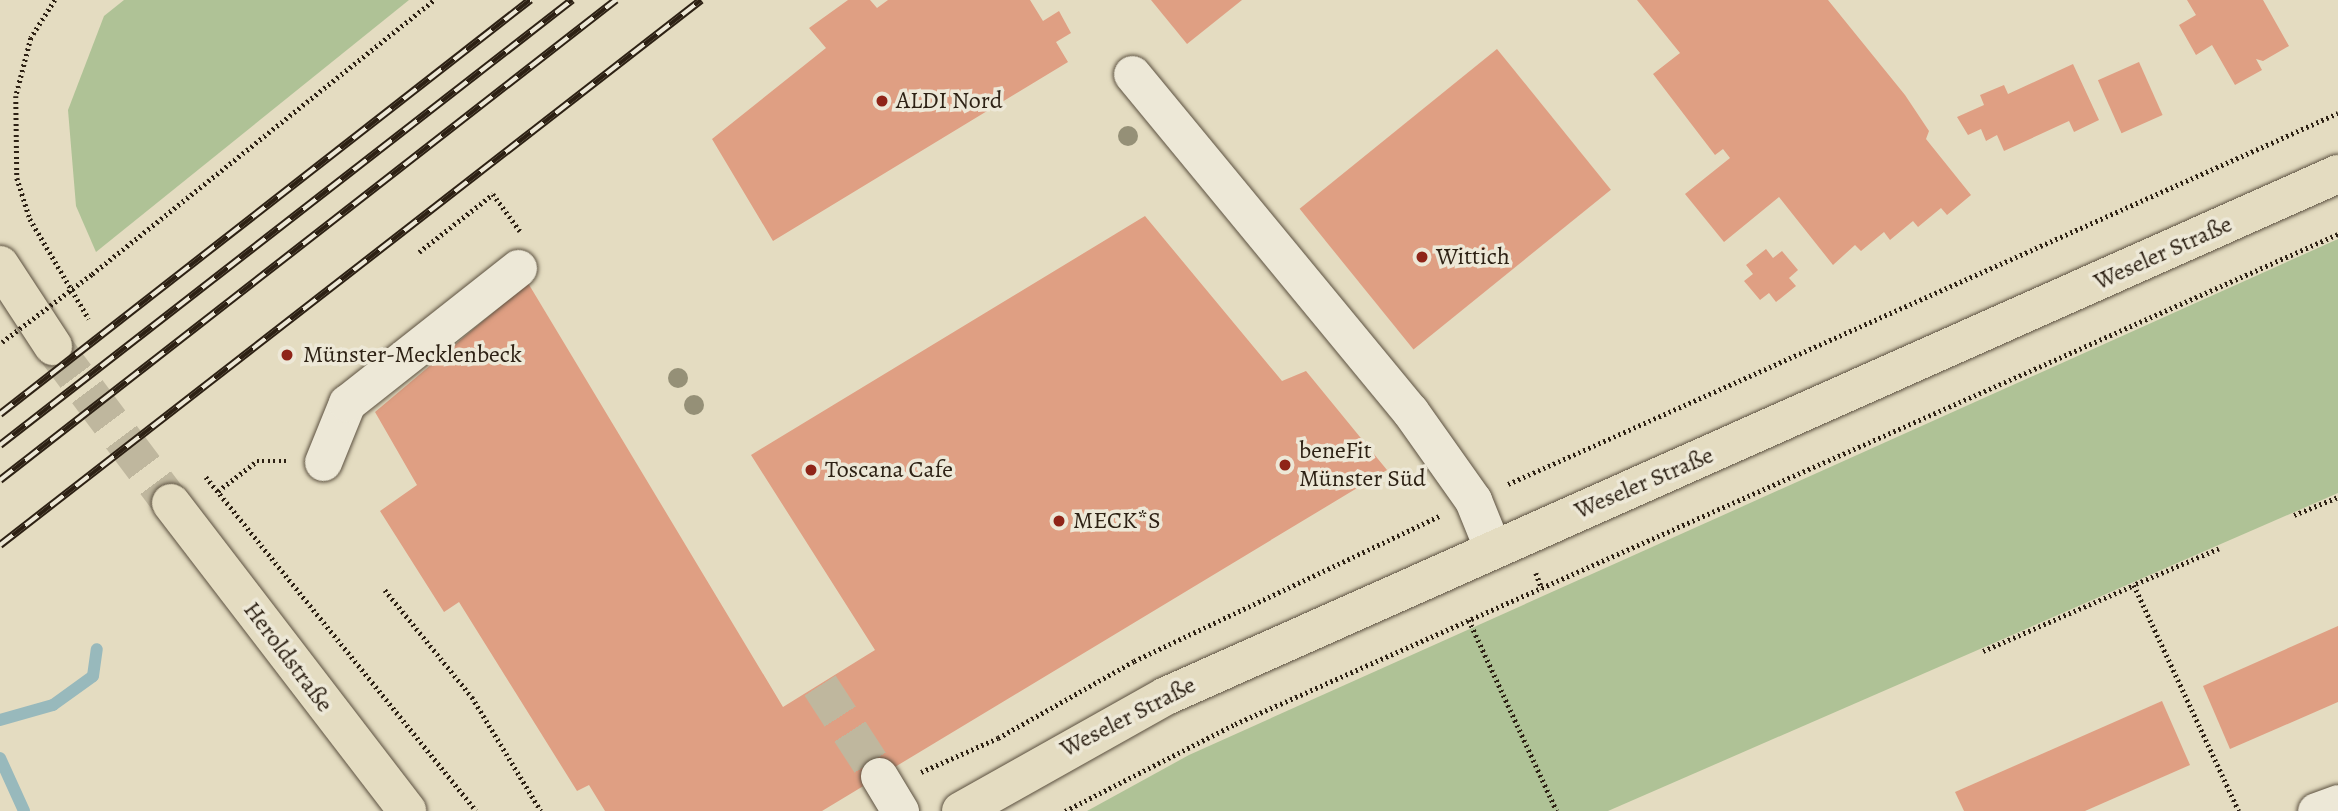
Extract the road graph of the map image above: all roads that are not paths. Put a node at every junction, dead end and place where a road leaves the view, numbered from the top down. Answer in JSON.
{"nodes":[{"id":1,"x":1132,"y":74,"type":"dead end"},
{"id":2,"x":2338,"y":174,"type":"edge"},
{"id":3,"x":524,"y":256,"type":"road end"},
{"id":4,"x":0,"y":265,"type":"edge"},
{"id":5,"x":53,"y":346,"type":"tunnel mouth"},
{"id":6,"x":323,"y":462,"type":"road end"},
{"id":7,"x":171,"y":503,"type":"tunnel mouth"},
{"id":8,"x":1492,"y":548,"type":"junction"},
{"id":9,"x":2338,"y":803,"type":"edge"},
{"id":10,"x":407,"y":811,"type":"edge"},
{"id":11,"x":961,"y":811,"type":"edge"},
{"id":12,"x":2316,"y":811,"type":"edge"}],
"edges":[{"from":1,"to":8,"type":"street"},
{"from":2,"to":8,"type":"main road","name":"Weseler Straße"},
{"from":3,"to":6,"type":"street"},
{"from":4,"to":5,"type":"main road"},
{"from":7,"to":10,"type":"main road","name":"Heroldstraße"},
{"from":8,"to":11,"type":"main road","name":"Weseler Straße"},
{"from":9,"to":12,"type":"street"}]}
